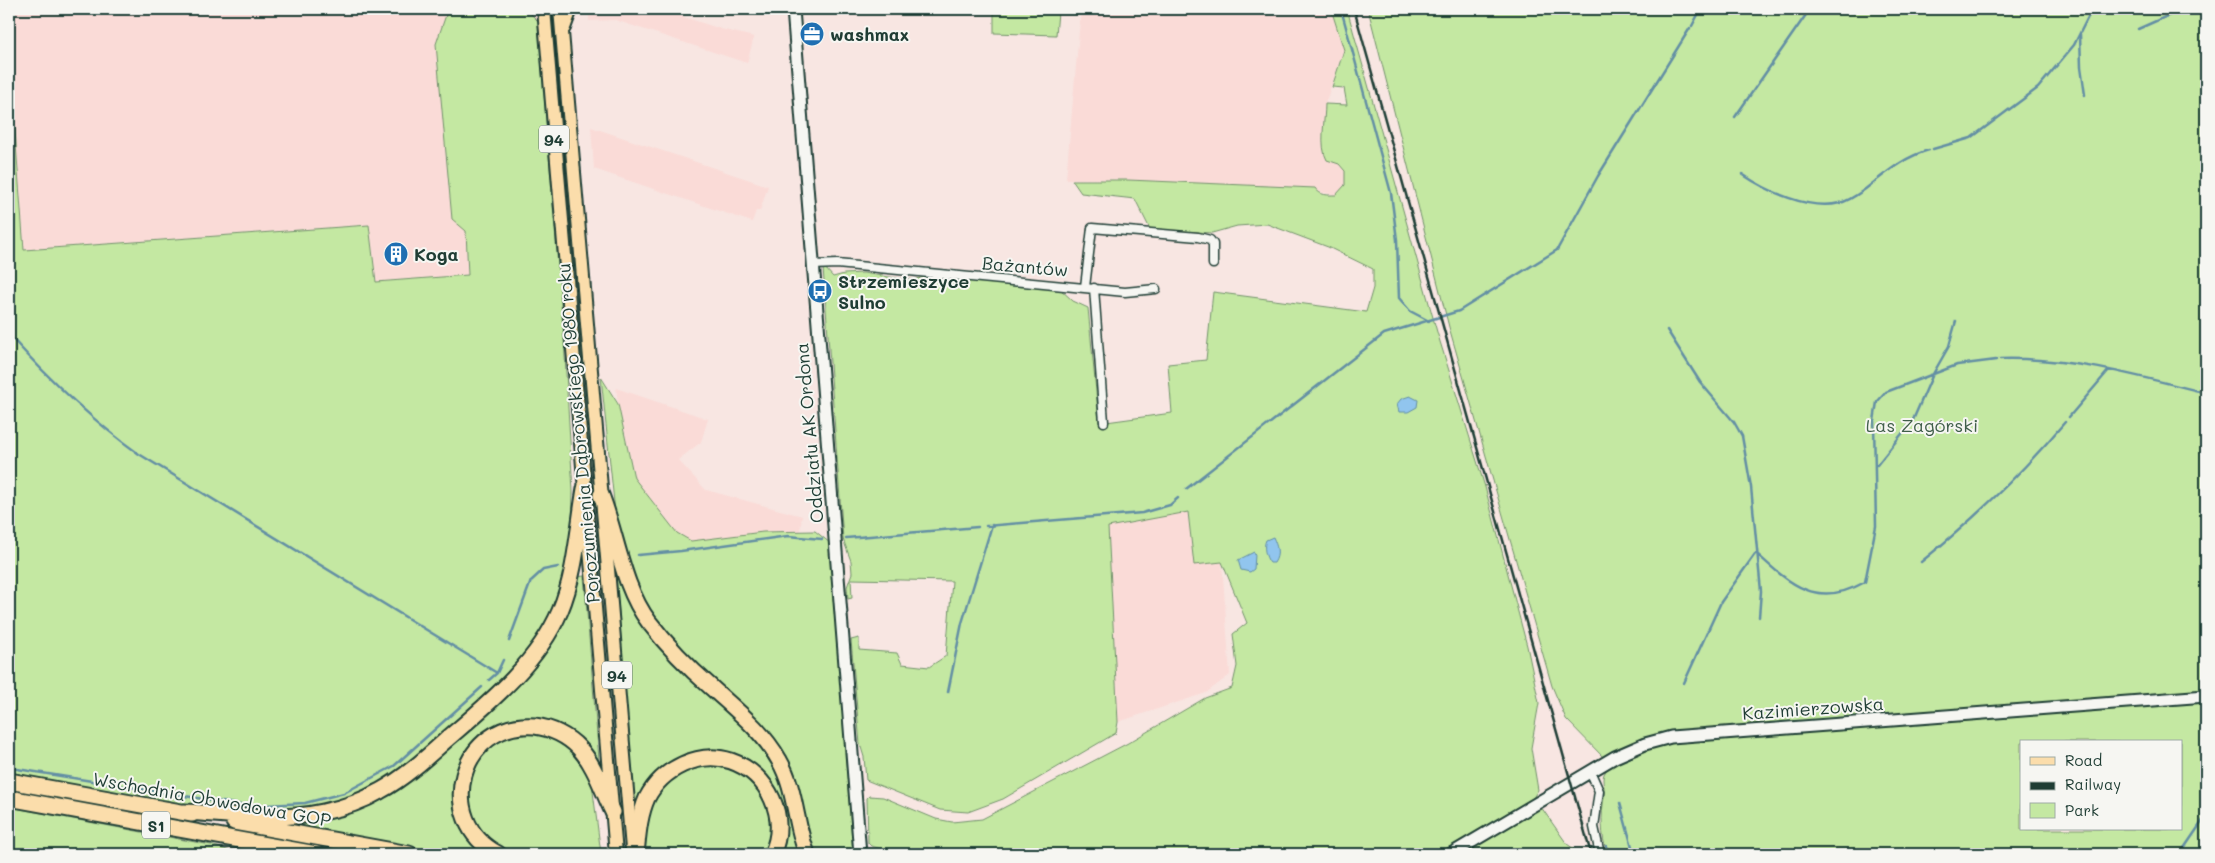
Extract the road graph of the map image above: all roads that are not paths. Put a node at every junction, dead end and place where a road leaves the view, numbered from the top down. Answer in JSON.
{"nodes":[{"id":1,"x":544,"y":9,"type":"edge"},
{"id":2,"x":560,"y":9,"type":"edge"},
{"id":3,"x":571,"y":9,"type":"edge"},
{"id":4,"x":793,"y":9,"type":"edge"},
{"id":5,"x":562,"y":33,"type":"junction"},
{"id":6,"x":1213,"y":264,"type":"dead end"},
{"id":7,"x":813,"y":265,"type":"junction"},
{"id":8,"x":1085,"y":287,"type":"junction"},
{"id":9,"x":1094,"y":288,"type":"junction"},
{"id":10,"x":1156,"y":289,"type":"dead end"},
{"id":11,"x":1104,"y":422,"type":"dead end"},
{"id":12,"x":585,"y":489,"type":"junction"},
{"id":13,"x":601,"y":495,"type":"junction"},
{"id":14,"x":2206,"y":696,"type":"edge"},
{"id":15,"x":1592,"y":773,"type":"junction"},
{"id":16,"x":9,"y":781,"type":"edge"},
{"id":17,"x":9,"y":798,"type":"edge"},
{"id":18,"x":184,"y":812,"type":"junction"},
{"id":19,"x":613,"y":812,"type":"junction"},
{"id":20,"x":210,"y":835,"type":"junction"},
{"id":21,"x":254,"y":854,"type":"edge"},
{"id":22,"x":316,"y":854,"type":"edge"},
{"id":23,"x":409,"y":854,"type":"edge"},
{"id":24,"x":498,"y":854,"type":"edge"},
{"id":25,"x":616,"y":854,"type":"edge"},
{"id":26,"x":634,"y":854,"type":"edge"},
{"id":27,"x":772,"y":854,"type":"edge"},
{"id":28,"x":807,"y":854,"type":"edge"},
{"id":29,"x":860,"y":854,"type":"edge"},
{"id":30,"x":1451,"y":854,"type":"edge"},
{"id":31,"x":1600,"y":854,"type":"edge"}],
"edges":[{"from":1,"to":12,"type":"main road","name":"Porozumienia Dąbrowskiego 1980 roku","number":"94"},
{"from":2,"to":5,"type":"main road","name":"Porozumienia Dąbrowskiego 1980 roku","number":"94"},
{"from":3,"to":5,"type":"main road"},
{"from":4,"to":7,"type":"street","name":"Oddziału AK Ordona"},
{"from":5,"to":13,"type":"main road","name":"Porozumienia Dąbrowskiego 1980 roku","number":"94"},
{"from":6,"to":8,"type":"street","name":"Bażantów"},
{"from":7,"to":8,"type":"street","name":"Bażantów"},
{"from":7,"to":29,"type":"street","name":"Oddziału AK Ordona"},
{"from":8,"to":9,"type":"street","name":"Bażantów"},
{"from":9,"to":10,"type":"street","name":"Bażantów"},
{"from":9,"to":11,"type":"street"},
{"from":12,"to":18,"type":"highway"},
{"from":12,"to":19,"type":"main road","name":"Porozumienia Dąbrowskiego 1980 roku","number":"94"},
{"from":13,"to":26,"type":"main road","name":"Porozumienia Dąbrowskiego 1980 roku","number":"94"},
{"from":13,"to":28,"type":"highway"},
{"from":14,"to":15,"type":"street","name":"Kazimierzowska"},
{"from":15,"to":30,"type":"street","name":"Kazimierzowska"},
{"from":15,"to":31,"type":"street"},
{"from":16,"to":18,"type":"highway","name":"Wschodnia Obwodowa GOP","number":"S1"},
{"from":17,"to":20,"type":"highway","name":"Wschodnia Obwodowa GOP","number":"S1"},
{"from":18,"to":23,"type":"highway","name":"Wschodnia Obwodowa GOP","number":"S1"},
{"from":19,"to":24,"type":"highway"},
{"from":19,"to":25,"type":"main road","name":"Porozumienia Dąbrowskiego 1980 roku","number":"94"},
{"from":20,"to":21,"type":"highway"},
{"from":20,"to":22,"type":"highway","name":"Wschodnia Obwodowa GOP","number":"S1"},
{"from":26,"to":27,"type":"highway"}]}
